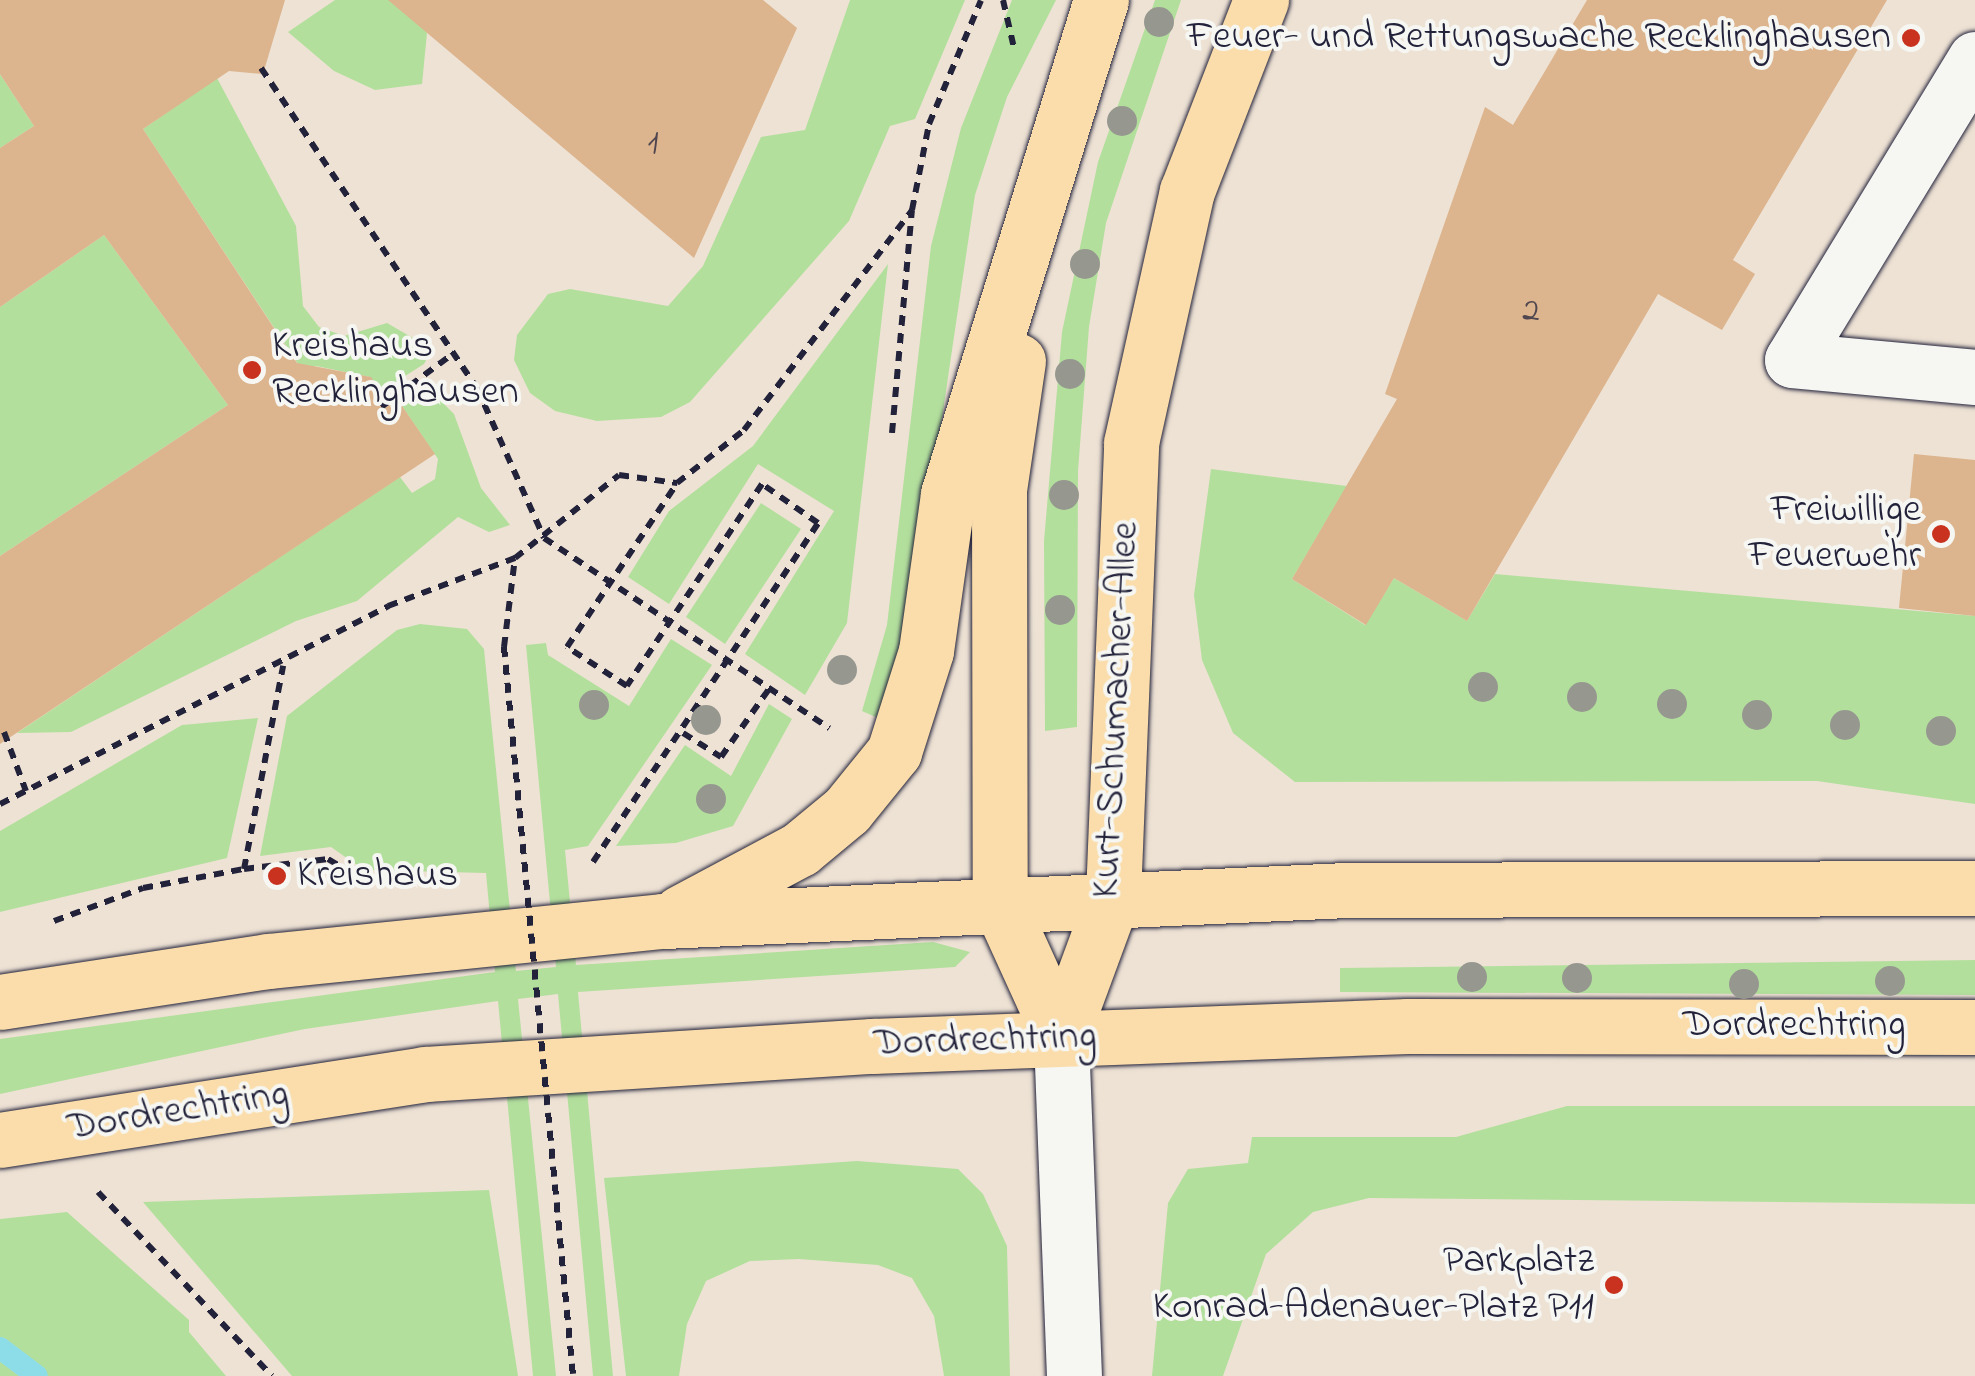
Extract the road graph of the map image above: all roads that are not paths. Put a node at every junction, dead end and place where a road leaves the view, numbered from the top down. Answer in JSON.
{"nodes":[{"id":1,"x":1101,"y":0,"type":"edge"},
{"id":2,"x":1261,"y":0,"type":"edge"},
{"id":3,"x":1975,"y":59,"type":"edge"},
{"id":4,"x":1045,"y":180,"type":"junction"},
{"id":5,"x":1975,"y":377,"type":"edge"},
{"id":6,"x":1975,"y":888,"type":"edge"},
{"id":7,"x":1113,"y":897,"type":"junction"},
{"id":8,"x":1000,"y":904,"type":"junction"},
{"id":9,"x":664,"y":921,"type":"junction"},
{"id":10,"x":0,"y":1002,"type":"edge"},
{"id":11,"x":1975,"y":1027,"type":"edge"},
{"id":12,"x":1061,"y":1038,"type":"junction"},
{"id":13,"x":22,"y":1136,"type":"edge"},
{"id":14,"x":1074,"y":1376,"type":"edge"}],
"edges":[{"from":1,"to":4,"type":"main road"},
{"from":2,"to":7,"type":"main road","name":"Kurt-Schumacher-Allee"},
{"from":3,"to":5,"type":"street"},
{"from":4,"to":8,"type":"main road"},
{"from":4,"to":9,"type":"main road"},
{"from":6,"to":7,"type":"main road"},
{"from":7,"to":8,"type":"main road"},
{"from":7,"to":12,"type":"main road","name":"Kurt-Schumacher-Allee"},
{"from":8,"to":9,"type":"main road"},
{"from":8,"to":12,"type":"main road"},
{"from":9,"to":10,"type":"main road"},
{"from":11,"to":12,"type":"main road","name":"Dordrechtring"},
{"from":12,"to":13,"type":"main road","name":"Dordrechtring"},
{"from":12,"to":14,"type":"street"}]}
